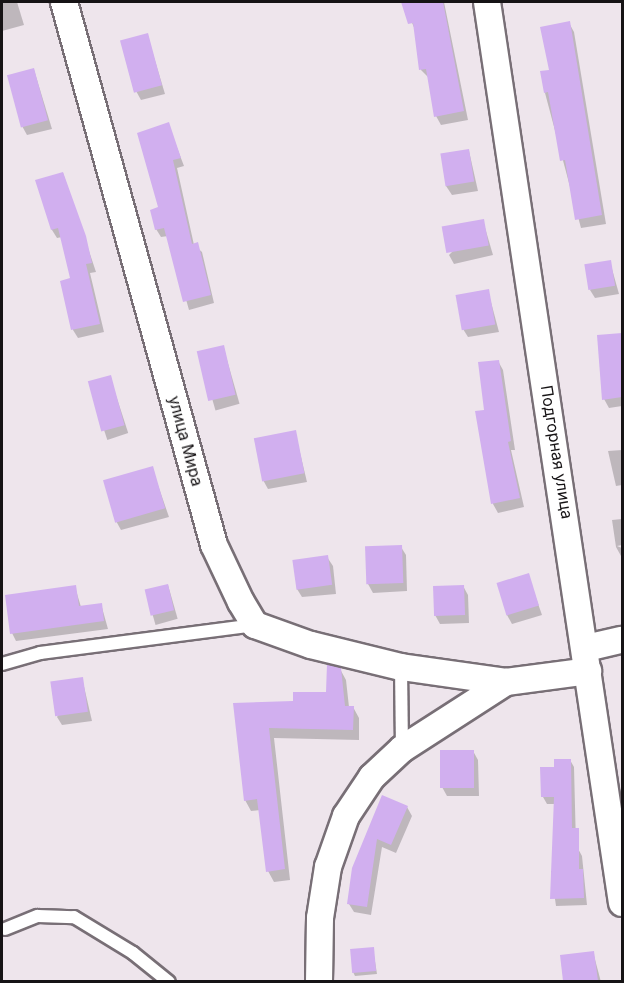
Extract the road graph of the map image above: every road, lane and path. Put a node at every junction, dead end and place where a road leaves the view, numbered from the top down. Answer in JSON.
{"nodes":[{"id":1,"x":64,"y":2,"type":"edge"},
{"id":2,"x":487,"y":2,"type":"edge"},
{"id":3,"x":255,"y":625,"type":"junction"},
{"id":4,"x":622,"y":640,"type":"edge"},
{"id":5,"x":587,"y":660,"type":"junction"},
{"id":6,"x":2,"y":664,"type":"edge"},
{"id":7,"x":400,"y":667,"type":"junction"},
{"id":8,"x":506,"y":682,"type":"junction"},
{"id":9,"x":402,"y":749,"type":"junction"},
{"id":10,"x":622,"y":903,"type":"edge"},
{"id":11,"x":5,"y":929,"type":"dead end"},
{"id":12,"x":169,"y":981,"type":"edge"},
{"id":13,"x":319,"y":981,"type":"edge"}],
"edges":[{"from":1,"to":3,"type":"street","name":"улица Мира"},
{"from":2,"to":5,"type":"street","name":"Подгорная улица"},
{"from":3,"to":6,"type":"lane"},
{"from":3,"to":7,"type":"street"},
{"from":4,"to":5,"type":"street"},
{"from":5,"to":8,"type":"street"},
{"from":5,"to":10,"type":"street","name":"Подгорная улица"},
{"from":7,"to":8,"type":"street"},
{"from":7,"to":9,"type":"lane"},
{"from":8,"to":9,"type":"street"},
{"from":9,"to":13,"type":"street"},
{"from":11,"to":12,"type":"lane"}]}
